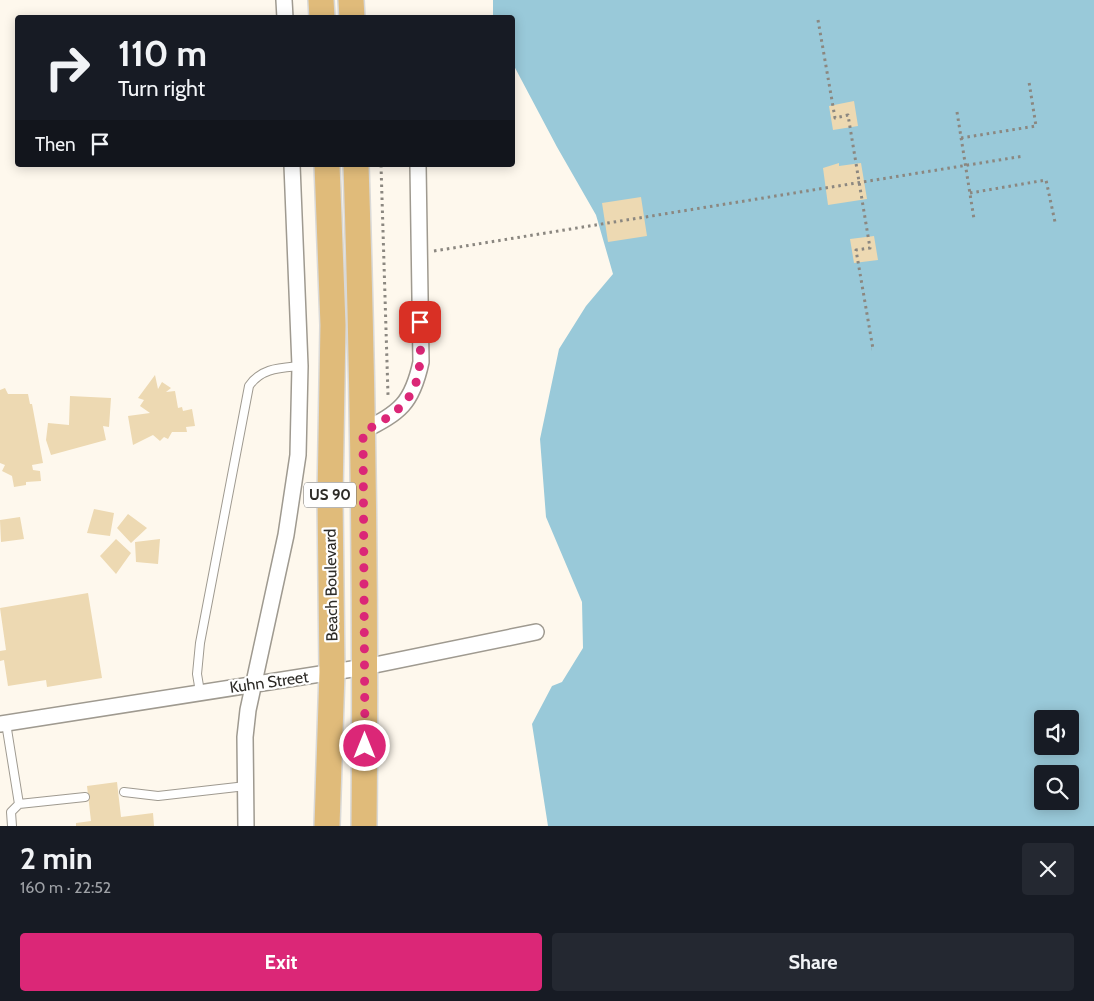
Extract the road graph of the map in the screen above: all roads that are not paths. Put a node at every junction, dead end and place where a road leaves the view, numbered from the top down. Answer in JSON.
{"nodes":[{"id":1,"x":284,"y":0,"type":"edge"},
{"id":2,"x":322,"y":0,"type":"edge"},
{"id":3,"x":351,"y":0,"type":"edge"},
{"id":4,"x":285,"y":15,"type":"edge"},
{"id":5,"x":322,"y":15,"type":"edge"},
{"id":6,"x":352,"y":15,"type":"edge"},
{"id":7,"x":292,"y":167,"type":"edge"},
{"id":8,"x":327,"y":167,"type":"edge"},
{"id":9,"x":356,"y":167,"type":"edge"},
{"id":10,"x":418,"y":167,"type":"edge"},
{"id":11,"x":300,"y":366,"type":"junction"},
{"id":12,"x":363,"y":432,"type":"junction"},
{"id":13,"x":536,"y":632,"type":"dead end"},
{"id":14,"x":366,"y":667,"type":"junction"},
{"id":15,"x":332,"y":672,"type":"junction"},
{"id":16,"x":254,"y":684,"type":"junction"},
{"id":17,"x":200,"y":692,"type":"junction"},
{"id":18,"x":3,"y":723,"type":"edge"},
{"id":19,"x":246,"y":786,"type":"junction"},
{"id":20,"x":124,"y":792,"type":"dead end"},
{"id":21,"x":85,"y":797,"type":"dead end"},
{"id":22,"x":19,"y":804,"type":"junction"},
{"id":23,"x":12,"y":826,"type":"edge"},
{"id":24,"x":246,"y":826,"type":"edge"},
{"id":25,"x":327,"y":826,"type":"edge"},
{"id":26,"x":364,"y":826,"type":"edge"}],
"edges":[{"from":1,"to":4,"type":"street"},
{"from":2,"to":5,"type":"main road"},
{"from":3,"to":6,"type":"main road"},
{"from":7,"to":11,"type":"street"},
{"from":8,"to":15,"type":"main road","name":"Beach Boulevard","number":"US 90"},
{"from":9,"to":12,"type":"main road","name":"Beach Boulevard","number":"US 90"},
{"from":10,"to":12,"type":"street"},
{"from":11,"to":16,"type":"street"},
{"from":11,"to":17,"type":"lane"},
{"from":12,"to":14,"type":"main road","name":"Beach Boulevard","number":"US 90"},
{"from":13,"to":14,"type":"street","name":"Kuhn Street"},
{"from":14,"to":15,"type":"street","name":"Kuhn Street"},
{"from":14,"to":26,"type":"main road","name":"Beach Boulevard","number":"US 90"},
{"from":15,"to":16,"type":"street","name":"Kuhn Street"},
{"from":15,"to":25,"type":"main road","name":"Beach Boulevard","number":"US 90"},
{"from":16,"to":17,"type":"street","name":"Kuhn Street"},
{"from":16,"to":19,"type":"street"},
{"from":17,"to":18,"type":"street","name":"Kuhn Street"},
{"from":18,"to":22,"type":"lane"},
{"from":19,"to":20,"type":"lane"},
{"from":19,"to":24,"type":"street"},
{"from":21,"to":22,"type":"lane"},
{"from":22,"to":23,"type":"lane"}]}
